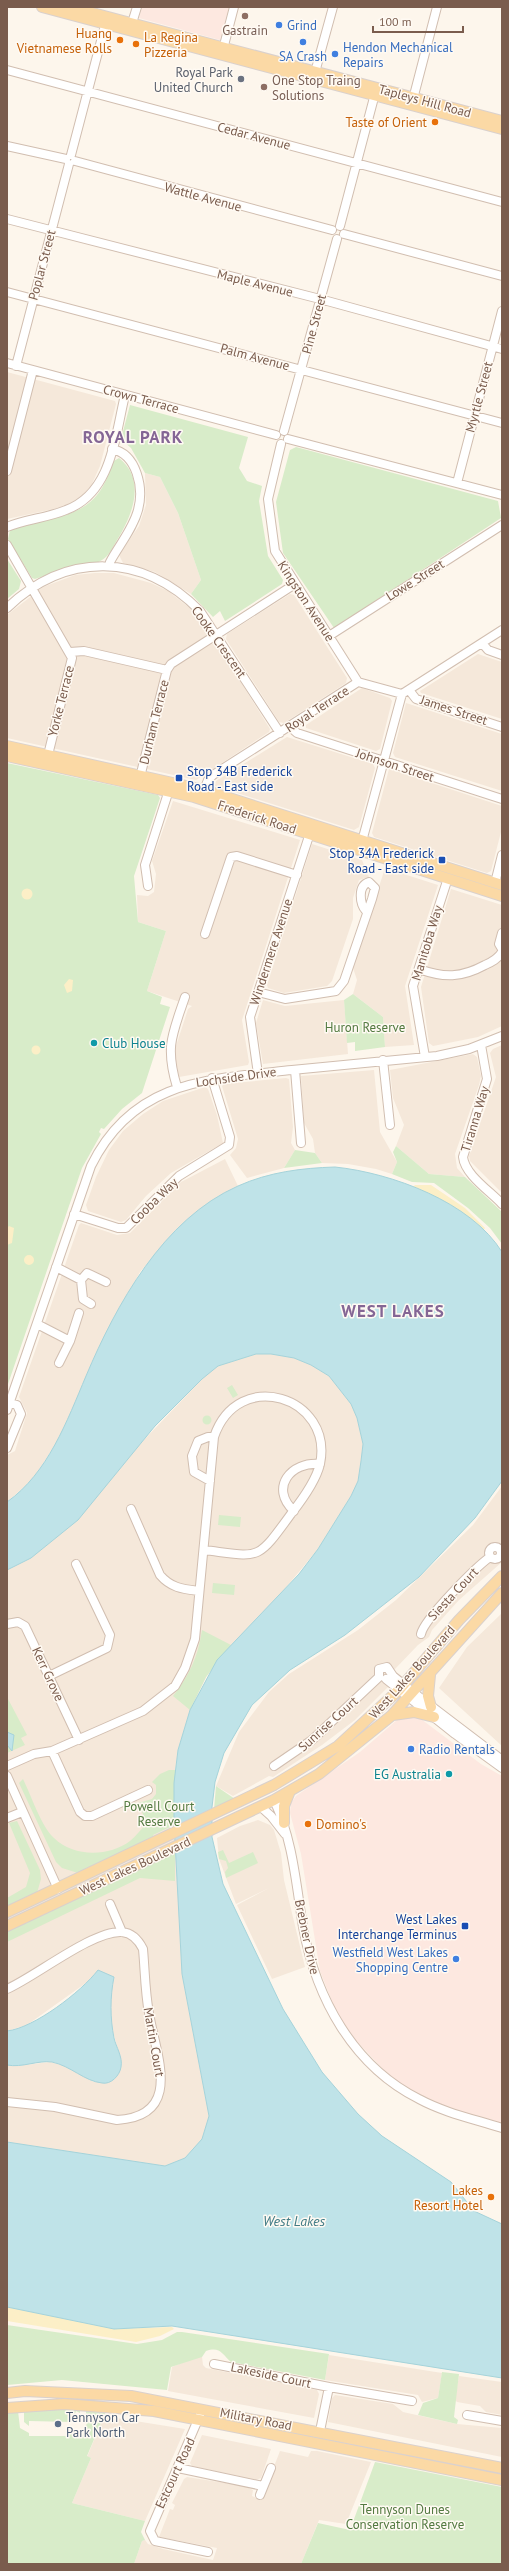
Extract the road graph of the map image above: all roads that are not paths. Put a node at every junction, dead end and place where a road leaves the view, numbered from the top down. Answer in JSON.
{"nodes":[{"id":1,"x":42,"y":7,"type":"edge"},
{"id":2,"x":70,"y":7,"type":"edge"},
{"id":3,"x":137,"y":7,"type":"edge"},
{"id":4,"x":234,"y":7,"type":"edge"},
{"id":5,"x":332,"y":7,"type":"edge"},
{"id":6,"x":437,"y":7,"type":"edge"},
{"id":7,"x":107,"y":20,"type":"junction"},
{"id":8,"x":132,"y":23,"type":"junction"},
{"id":9,"x":222,"y":51,"type":"junction"},
{"id":10,"x":7,"y":70,"type":"edge"},
{"id":11,"x":314,"y":75,"type":"junction"},
{"id":12,"x":375,"y":92,"type":"junction"},
{"id":13,"x":88,"y":93,"type":"junction"},
{"id":14,"x":412,"y":101,"type":"junction"},
{"id":15,"x":502,"y":121,"type":"edge"},
{"id":16,"x":502,"y":130,"type":"edge"},
{"id":17,"x":7,"y":146,"type":"edge"},
{"id":18,"x":70,"y":160,"type":"junction"},
{"id":19,"x":356,"y":163,"type":"junction"},
{"id":20,"x":502,"y":202,"type":"edge"},
{"id":21,"x":7,"y":218,"type":"edge"},
{"id":22,"x":340,"y":226,"type":"junction"},
{"id":23,"x":51,"y":230,"type":"junction"},
{"id":24,"x":332,"y":230,"type":"junction"},
{"id":25,"x":344,"y":234,"type":"junction"},
{"id":26,"x":337,"y":239,"type":"junction"},
{"id":27,"x":502,"y":276,"type":"edge"},
{"id":28,"x":7,"y":292,"type":"edge"},
{"id":29,"x":33,"y":299,"type":"junction"},
{"id":30,"x":320,"y":299,"type":"junction"},
{"id":31,"x":502,"y":311,"type":"edge"},
{"id":32,"x":493,"y":347,"type":"junction"},
{"id":33,"x":502,"y":349,"type":"edge"},
{"id":34,"x":7,"y":363,"type":"edge"},
{"id":35,"x":16,"y":366,"type":"junction"},
{"id":36,"x":33,"y":370,"type":"junction"},
{"id":37,"x":302,"y":370,"type":"junction"},
{"id":38,"x":125,"y":395,"type":"junction"},
{"id":39,"x":474,"y":416,"type":"junction"},
{"id":40,"x":502,"y":423,"type":"edge"},
{"id":41,"x":284,"y":431,"type":"junction"},
{"id":42,"x":276,"y":435,"type":"junction"},
{"id":43,"x":288,"y":439,"type":"junction"},
{"id":44,"x":281,"y":444,"type":"junction"},
{"id":45,"x":112,"y":449,"type":"junction"},
{"id":46,"x":7,"y":471,"type":"edge"},
{"id":47,"x":457,"y":483,"type":"junction"},
{"id":48,"x":502,"y":495,"type":"edge"},
{"id":49,"x":502,"y":525,"type":"edge"},
{"id":50,"x":7,"y":527,"type":"edge"},
{"id":51,"x":7,"y":545,"type":"edge"},
{"id":52,"x":109,"y":566,"type":"junction"},
{"id":53,"x":295,"y":584,"type":"junction"},
{"id":54,"x":32,"y":587,"type":"junction"},
{"id":55,"x":7,"y":608,"type":"edge"},
{"id":56,"x":502,"y":630,"type":"edge"},
{"id":57,"x":217,"y":634,"type":"junction"},
{"id":58,"x":329,"y":636,"type":"junction"},
{"id":59,"x":482,"y":643,"type":"junction"},
{"id":60,"x":70,"y":652,"type":"junction"},
{"id":61,"x":502,"y":655,"type":"edge"},
{"id":62,"x":167,"y":670,"type":"junction"},
{"id":63,"x":358,"y":682,"type":"junction"},
{"id":64,"x":405,"y":692,"type":"junction"},
{"id":65,"x":502,"y":726,"type":"edge"},
{"id":66,"x":290,"y":727,"type":"junction"},
{"id":67,"x":280,"y":733,"type":"junction"},
{"id":68,"x":7,"y":746,"type":"edge"},
{"id":69,"x":48,"y":754,"type":"junction"},
{"id":70,"x":7,"y":756,"type":"edge"},
{"id":71,"x":383,"y":762,"type":"junction"},
{"id":72,"x":140,"y":779,"type":"junction"},
{"id":73,"x":169,"y":790,"type":"junction"},
{"id":74,"x":204,"y":790,"type":"junction"},
{"id":75,"x":502,"y":799,"type":"edge"},
{"id":76,"x":310,"y":833,"type":"junction"},
{"id":77,"x":361,"y":845,"type":"junction"},
{"id":78,"x":502,"y":856,"type":"edge"},
{"id":79,"x":297,"y":874,"type":"junction"},
{"id":80,"x":448,"y":878,"type":"junction"},
{"id":81,"x":498,"y":884,"type":"edge"},
{"id":82,"x":148,"y":886,"type":"dead end"},
{"id":83,"x":502,"y":896,"type":"edge"},
{"id":84,"x":366,"y":911,"type":"dead end"},
{"id":85,"x":502,"y":932,"type":"edge"},
{"id":86,"x":205,"y":934,"type":"dead end"},
{"id":87,"x":502,"y":950,"type":"edge"},
{"id":88,"x":418,"y":969,"type":"junction"},
{"id":89,"x":258,"y":992,"type":"junction"},
{"id":90,"x":185,"y":997,"type":"dead end"},
{"id":91,"x":502,"y":1036,"type":"edge"},
{"id":92,"x":481,"y":1044,"type":"junction"},
{"id":93,"x":425,"y":1057,"type":"junction"},
{"id":94,"x":383,"y":1060,"type":"junction"},
{"id":95,"x":294,"y":1070,"type":"junction"},
{"id":96,"x":258,"y":1074,"type":"junction"},
{"id":97,"x":212,"y":1078,"type":"junction"},
{"id":98,"x":177,"y":1087,"type":"junction"},
{"id":99,"x":390,"y":1125,"type":"dead end"},
{"id":100,"x":301,"y":1143,"type":"dead end"},
{"id":101,"x":502,"y":1204,"type":"edge"},
{"id":102,"x":74,"y":1214,"type":"junction"},
{"id":103,"x":56,"y":1268,"type":"junction"},
{"id":104,"x":81,"y":1280,"type":"junction"},
{"id":105,"x":106,"y":1282,"type":"dead end"},
{"id":106,"x":91,"y":1304,"type":"dead end"},
{"id":107,"x":78,"y":1313,"type":"dead end"},
{"id":108,"x":36,"y":1324,"type":"junction"},
{"id":109,"x":70,"y":1341,"type":"junction"},
{"id":110,"x":59,"y":1362,"type":"dead end"},
{"id":111,"x":8,"y":1406,"type":"edge"},
{"id":112,"x":214,"y":1437,"type":"junction"},
{"id":113,"x":7,"y":1448,"type":"edge"},
{"id":114,"x":320,"y":1464,"type":"junction"},
{"id":115,"x":210,"y":1481,"type":"junction"},
{"id":116,"x":131,"y":1509,"type":"dead end"},
{"id":117,"x":294,"y":1511,"type":"junction"},
{"id":118,"x":204,"y":1550,"type":"junction"},
{"id":119,"x":499,"y":1555,"type":"edge"},
{"id":120,"x":76,"y":1564,"type":"dead end"},
{"id":121,"x":502,"y":1576,"type":"edge"},
{"id":122,"x":199,"y":1591,"type":"junction"},
{"id":123,"x":502,"y":1593,"type":"edge"},
{"id":124,"x":7,"y":1624,"type":"edge"},
{"id":125,"x":421,"y":1634,"type":"dead end"},
{"id":126,"x":430,"y":1674,"type":"junction"},
{"id":127,"x":49,"y":1676,"type":"junction"},
{"id":128,"x":401,"y":1687,"type":"junction"},
{"id":129,"x":411,"y":1695,"type":"junction"},
{"id":130,"x":431,"y":1707,"type":"junction"},
{"id":131,"x":391,"y":1716,"type":"junction"},
{"id":132,"x":434,"y":1717,"type":"junction"},
{"id":133,"x":79,"y":1740,"type":"junction"},
{"id":134,"x":52,"y":1751,"type":"junction"},
{"id":135,"x":502,"y":1760,"type":"edge"},
{"id":136,"x":7,"y":1766,"type":"edge"},
{"id":137,"x":274,"y":1766,"type":"dead end"},
{"id":138,"x":502,"y":1768,"type":"edge"},
{"id":139,"x":7,"y":1776,"type":"edge"},
{"id":140,"x":148,"y":1790,"type":"dead end"},
{"id":141,"x":290,"y":1791,"type":"junction"},
{"id":142,"x":274,"y":1800,"type":"junction"},
{"id":143,"x":230,"y":1806,"type":"junction"},
{"id":144,"x":261,"y":1807,"type":"junction"},
{"id":145,"x":22,"y":1812,"type":"junction"},
{"id":146,"x":7,"y":1818,"type":"edge"},
{"id":147,"x":284,"y":1823,"type":"junction"},
{"id":148,"x":287,"y":1838,"type":"junction"},
{"id":149,"x":58,"y":1889,"type":"junction"},
{"id":150,"x":62,"y":1900,"type":"junction"},
{"id":151,"x":110,"y":1904,"type":"dead end"},
{"id":152,"x":7,"y":1912,"type":"edge"},
{"id":153,"x":8,"y":1925,"type":"edge"},
{"id":154,"x":122,"y":1932,"type":"junction"},
{"id":155,"x":7,"y":1989,"type":"edge"},
{"id":156,"x":7,"y":2102,"type":"edge"},
{"id":157,"x":502,"y":2128,"type":"edge"},
{"id":158,"x":214,"y":2364,"type":"dead end"},
{"id":159,"x":329,"y":2387,"type":"junction"},
{"id":160,"x":7,"y":2393,"type":"edge"},
{"id":161,"x":412,"y":2401,"type":"dead end"},
{"id":162,"x":7,"y":2408,"type":"edge"},
{"id":163,"x":202,"y":2408,"type":"junction"},
{"id":164,"x":467,"y":2415,"type":"dead end"},
{"id":165,"x":200,"y":2419,"type":"junction"},
{"id":166,"x":502,"y":2421,"type":"edge"},
{"id":167,"x":320,"y":2431,"type":"junction"},
{"id":168,"x":178,"y":2468,"type":"junction"},
{"id":169,"x":271,"y":2468,"type":"dead end"},
{"id":170,"x":502,"y":2468,"type":"edge"},
{"id":171,"x":502,"y":2480,"type":"edge"},
{"id":172,"x":263,"y":2486,"type":"junction"},
{"id":173,"x":260,"y":2495,"type":"dead end"},
{"id":174,"x":208,"y":2552,"type":"dead end"}],
"edges":[{"from":1,"to":7,"type":"main road","name":"Tapleys Hill Road"},
{"from":2,"to":7,"type":"main road","name":"Tapleys Hill Road"},
{"from":3,"to":8,"type":"street"},
{"from":4,"to":9,"type":"street"},
{"from":5,"to":11,"type":"street"},
{"from":6,"to":14,"type":"street"},
{"from":7,"to":8,"type":"main road","name":"Tapleys Hill Road"},
{"from":7,"to":9,"type":"main road","name":"Tapleys Hill Road"},
{"from":7,"to":13,"type":"street","name":"Poplar Street"},
{"from":8,"to":9,"type":"main road","name":"Tapleys Hill Road"},
{"from":9,"to":11,"type":"main road","name":"Tapleys Hill Road"},
{"from":10,"to":13,"type":"street","name":"Cedar Avenue"},
{"from":11,"to":12,"type":"main road","name":"Tapleys Hill Road"},
{"from":12,"to":14,"type":"main road","name":"Tapleys Hill Road"},
{"from":12,"to":19,"type":"street"},
{"from":13,"to":18,"type":"street","name":"Poplar Street"},
{"from":13,"to":19,"type":"street","name":"Cedar Avenue"},
{"from":14,"to":15,"type":"main road","name":"Tapleys Hill Road"},
{"from":14,"to":16,"type":"main road","name":"Tapleys Hill Road"},
{"from":17,"to":18,"type":"street","name":"Wattle Avenue"},
{"from":18,"to":23,"type":"street","name":"Poplar Street"},
{"from":18,"to":24,"type":"street","name":"Wattle Avenue"},
{"from":19,"to":20,"type":"street","name":"Cedar Avenue"},
{"from":19,"to":22,"type":"street"},
{"from":21,"to":23,"type":"street","name":"Maple Avenue"},
{"from":22,"to":24,"type":"street"},
{"from":22,"to":25,"type":"street"},
{"from":23,"to":29,"type":"street","name":"Poplar Street"},
{"from":23,"to":30,"type":"street","name":"Maple Avenue"},
{"from":24,"to":26,"type":"street"},
{"from":25,"to":26,"type":"street"},
{"from":25,"to":27,"type":"street"},
{"from":26,"to":30,"type":"street","name":"Pine Street"},
{"from":28,"to":29,"type":"street","name":"Palm Avenue"},
{"from":29,"to":35,"type":"street","name":"Poplar Street"},
{"from":29,"to":37,"type":"street","name":"Palm Avenue"},
{"from":30,"to":32,"type":"street","name":"Maple Avenue"},
{"from":30,"to":37,"type":"street","name":"Pine Street"},
{"from":31,"to":32,"type":"street","name":"Myrtle Street"},
{"from":32,"to":33,"type":"street","name":"Maple Avenue"},
{"from":32,"to":39,"type":"street","name":"Myrtle Street"},
{"from":34,"to":35,"type":"street","name":"Crown Terrace"},
{"from":35,"to":36,"type":"street","name":"Crown Terrace"},
{"from":36,"to":38,"type":"street","name":"Crown Terrace"},
{"from":36,"to":46,"type":"street"},
{"from":37,"to":39,"type":"street","name":"Palm Avenue"},
{"from":37,"to":41,"type":"street","name":"Pine Street"},
{"from":38,"to":42,"type":"street","name":"Crown Terrace"},
{"from":38,"to":45,"type":"street"},
{"from":39,"to":40,"type":"street","name":"Palm Avenue"},
{"from":39,"to":47,"type":"street","name":"Myrtle Street"},
{"from":41,"to":42,"type":"street"},
{"from":41,"to":43,"type":"street"},
{"from":42,"to":44,"type":"street"},
{"from":43,"to":44,"type":"street"},
{"from":43,"to":47,"type":"street"},
{"from":44,"to":53,"type":"street","name":"Kingston Avenue"},
{"from":45,"to":50,"type":"street"},
{"from":45,"to":52,"type":"street"},
{"from":47,"to":48,"type":"street"},
{"from":49,"to":58,"type":"street","name":"Lowe Street"},
{"from":51,"to":54,"type":"street","name":"Yorke Terrace"},
{"from":52,"to":54,"type":"street","name":"Cooke Crescent"},
{"from":52,"to":57,"type":"street","name":"Cooke Crescent"},
{"from":53,"to":57,"type":"street","name":"Durham Terrace"},
{"from":53,"to":58,"type":"street","name":"Kingston Avenue"},
{"from":54,"to":55,"type":"street","name":"Cooke Crescent"},
{"from":54,"to":60,"type":"street","name":"Yorke Terrace"},
{"from":56,"to":59,"type":"street"},
{"from":57,"to":62,"type":"street","name":"Durham Terrace"},
{"from":57,"to":67,"type":"street","name":"Cooke Crescent"},
{"from":58,"to":63,"type":"street","name":"Kingston Avenue"},
{"from":59,"to":61,"type":"street"},
{"from":59,"to":64,"type":"street"},
{"from":60,"to":62,"type":"street"},
{"from":60,"to":69,"type":"street","name":"Yorke Terrace"},
{"from":62,"to":72,"type":"street","name":"Durham Terrace"},
{"from":63,"to":64,"type":"street","name":"Royal Terrace"},
{"from":63,"to":66,"type":"street","name":"Royal Terrace"},
{"from":64,"to":65,"type":"street","name":"James Street"},
{"from":64,"to":71,"type":"street"},
{"from":66,"to":67,"type":"street","name":"Royal Terrace"},
{"from":66,"to":71,"type":"street","name":"Johnson Street"},
{"from":67,"to":74,"type":"street","name":"Royal Terrace"},
{"from":68,"to":69,"type":"main road","name":"Frederick Road"},
{"from":69,"to":72,"type":"main road","name":"Frederick Road"},
{"from":70,"to":72,"type":"main road","name":"Frederick Road"},
{"from":71,"to":75,"type":"street","name":"Johnson Street"},
{"from":71,"to":77,"type":"street"},
{"from":72,"to":73,"type":"main road","name":"Frederick Road"},
{"from":72,"to":74,"type":"main road","name":"Frederick Road"},
{"from":73,"to":76,"type":"main road","name":"Frederick Road"},
{"from":73,"to":82,"type":"street"},
{"from":74,"to":77,"type":"main road","name":"Frederick Road"},
{"from":76,"to":77,"type":"main road","name":"Frederick Road"},
{"from":76,"to":79,"type":"street","name":"Windermere Avenue"},
{"from":77,"to":80,"type":"main road","name":"Frederick Road"},
{"from":77,"to":81,"type":"main road","name":"Frederick Road"},
{"from":78,"to":81,"type":"street"},
{"from":79,"to":86,"type":"street"},
{"from":79,"to":89,"type":"street","name":"Windermere Avenue"},
{"from":80,"to":83,"type":"main road","name":"Frederick Road"},
{"from":80,"to":88,"type":"street","name":"Manitoba Way"},
{"from":84,"to":89,"type":"street"},
{"from":85,"to":87,"type":"street"},
{"from":87,"to":88,"type":"street"},
{"from":88,"to":93,"type":"street","name":"Manitoba Way"},
{"from":89,"to":96,"type":"street","name":"Windermere Avenue"},
{"from":90,"to":98,"type":"street"},
{"from":91,"to":92,"type":"street","name":"Lochside Drive"},
{"from":92,"to":93,"type":"street","name":"Lochside Drive"},
{"from":92,"to":101,"type":"street","name":"Tiranna Way"},
{"from":93,"to":94,"type":"street","name":"Lochside Drive"},
{"from":94,"to":95,"type":"street","name":"Lochside Drive"},
{"from":94,"to":99,"type":"street"},
{"from":95,"to":96,"type":"street","name":"Lochside Drive"},
{"from":95,"to":100,"type":"street"},
{"from":96,"to":97,"type":"street","name":"Lochside Drive"},
{"from":97,"to":98,"type":"street","name":"Lochside Drive"},
{"from":97,"to":102,"type":"street","name":"Cooba Way"},
{"from":98,"to":102,"type":"street","name":"Lochside Drive"},
{"from":102,"to":103,"type":"street","name":"Lochside Drive"},
{"from":103,"to":104,"type":"street"},
{"from":103,"to":108,"type":"street","name":"Lochside Drive"},
{"from":104,"to":105,"type":"street"},
{"from":104,"to":106,"type":"street"},
{"from":107,"to":109,"type":"street"},
{"from":108,"to":109,"type":"street"},
{"from":108,"to":111,"type":"street","name":"Lochside Drive"},
{"from":109,"to":110,"type":"street"},
{"from":111,"to":113,"type":"street"},
{"from":112,"to":114,"type":"street"},
{"from":112,"to":115,"type":"street"},
{"from":112,"to":115,"type":"street"},
{"from":114,"to":117,"type":"street"},
{"from":114,"to":117,"type":"street"},
{"from":115,"to":118,"type":"street"},
{"from":116,"to":122,"type":"street"},
{"from":117,"to":118,"type":"street"},
{"from":118,"to":122,"type":"street"},
{"from":119,"to":125,"type":"street","name":"Siesta Court"},
{"from":120,"to":127,"type":"street"},
{"from":121,"to":128,"type":"main road","name":"West Lakes Boulevard"},
{"from":122,"to":133,"type":"street"},
{"from":123,"to":126,"type":"main road","name":"West Lakes Boulevard"},
{"from":124,"to":127,"type":"street","name":"Kerr Grove"},
{"from":126,"to":129,"type":"main road","name":"West Lakes Boulevard"},
{"from":126,"to":130,"type":"main road"},
{"from":127,"to":133,"type":"street","name":"Kerr Grove"},
{"from":128,"to":129,"type":"street","name":"Sunrise Court"},
{"from":128,"to":137,"type":"street","name":"Sunrise Court"},
{"from":128,"to":143,"type":"main road","name":"West Lakes Boulevard"},
{"from":129,"to":130,"type":"street"},
{"from":129,"to":131,"type":"main road","name":"West Lakes Boulevard"},
{"from":129,"to":132,"type":"street"},
{"from":130,"to":135,"type":"street"},
{"from":131,"to":132,"type":"main road"},
{"from":131,"to":141,"type":"main road","name":"West Lakes Boulevard"},
{"from":132,"to":138,"type":"street"},
{"from":133,"to":134,"type":"street"},
{"from":134,"to":136,"type":"street"},
{"from":134,"to":140,"type":"street"},
{"from":139,"to":145,"type":"street"},
{"from":141,"to":142,"type":"main road","name":"West Lakes Boulevard"},
{"from":141,"to":147,"type":"main road"},
{"from":142,"to":143,"type":"main road"},
{"from":142,"to":144,"type":"main road","name":"West Lakes Boulevard"},
{"from":142,"to":147,"type":"street","name":"Brebner Drive"},
{"from":143,"to":149,"type":"main road","name":"West Lakes Boulevard"},
{"from":144,"to":148,"type":"street","name":"Brebner Drive"},
{"from":144,"to":150,"type":"main road","name":"West Lakes Boulevard"},
{"from":145,"to":146,"type":"street"},
{"from":145,"to":149,"type":"street"},
{"from":147,"to":148,"type":"street","name":"Brebner Drive"},
{"from":148,"to":157,"type":"street","name":"Brebner Drive"},
{"from":149,"to":150,"type":"main road","name":"West Lakes Boulevard"},
{"from":149,"to":152,"type":"main road","name":"West Lakes Boulevard"},
{"from":150,"to":153,"type":"main road","name":"West Lakes Boulevard"},
{"from":151,"to":154,"type":"street"},
{"from":154,"to":155,"type":"street"},
{"from":154,"to":156,"type":"street","name":"Martin Court"},
{"from":158,"to":159,"type":"street","name":"Lakeside Court"},
{"from":159,"to":161,"type":"street","name":"Lakeside Court"},
{"from":159,"to":167,"type":"street","name":"Lakeside Court"},
{"from":160,"to":163,"type":"main road","name":"Military Road"},
{"from":162,"to":165,"type":"main road","name":"Military Road"},
{"from":163,"to":165,"type":"street","name":"Estcourt Road"},
{"from":163,"to":167,"type":"main road","name":"Military Road"},
{"from":164,"to":166,"type":"street"},
{"from":165,"to":168,"type":"street","name":"Estcourt Road"},
{"from":165,"to":171,"type":"main road","name":"Military Road"},
{"from":167,"to":170,"type":"main road","name":"Military Road"},
{"from":168,"to":172,"type":"street"},
{"from":168,"to":174,"type":"street","name":"Estcourt Road"},
{"from":169,"to":172,"type":"street"},
{"from":172,"to":173,"type":"street"}]}
